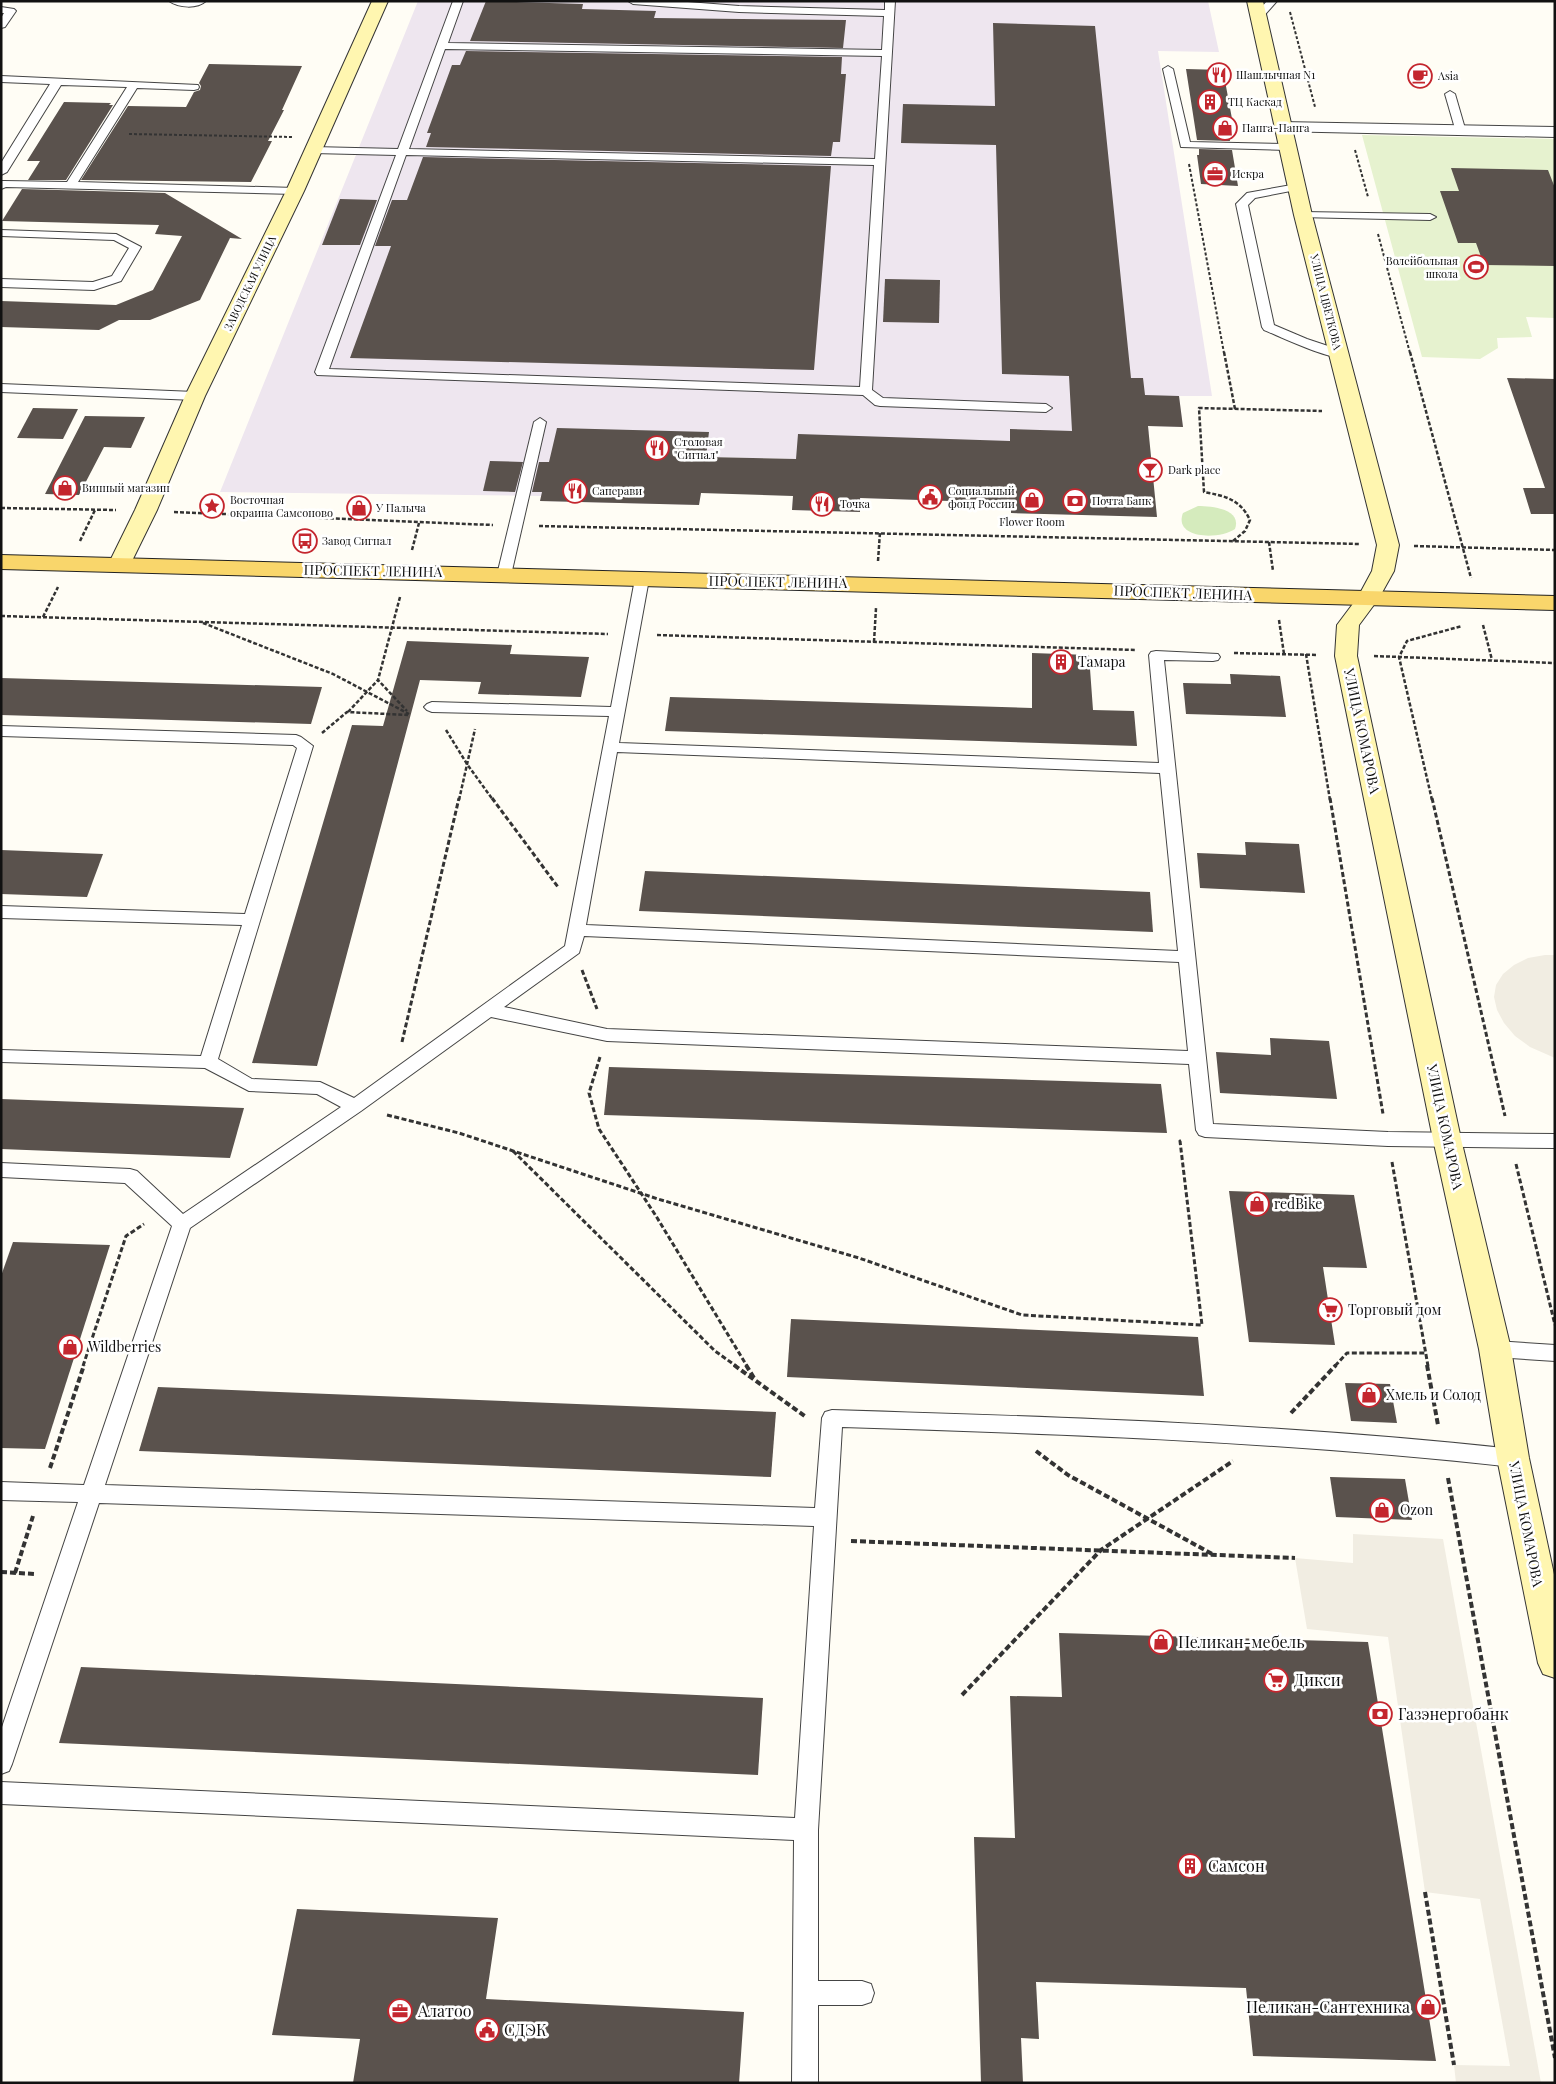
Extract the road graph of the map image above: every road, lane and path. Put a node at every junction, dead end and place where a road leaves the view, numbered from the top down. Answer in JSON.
{"nodes":[{"id":1,"x":174,"y":1,"type":"edge"},
{"id":2,"x":201,"y":1,"type":"edge"},
{"id":3,"x":380,"y":1,"type":"edge"},
{"id":4,"x":458,"y":1,"type":"edge"},
{"id":5,"x":634,"y":1,"type":"edge"},
{"id":6,"x":1272,"y":1,"type":"edge"},
{"id":7,"x":890,"y":7,"type":"edge"},
{"id":8,"x":1257,"y":9,"type":"edge"},
{"id":9,"x":1,"y":10,"type":"edge"},
{"id":10,"x":1290,"y":10,"type":"dead end"},
{"id":11,"x":1,"y":25,"type":"edge"},
{"id":12,"x":441,"y":46,"type":"junction"},
{"id":13,"x":887,"y":53,"type":"junction"},
{"id":14,"x":1168,"y":69,"type":"dead end"},
{"id":15,"x":1,"y":78,"type":"edge"},
{"id":16,"x":57,"y":82,"type":"junction"},
{"id":17,"x":134,"y":85,"type":"junction"},
{"id":18,"x":194,"y":87,"type":"dead end"},
{"id":19,"x":1450,"y":94,"type":"dead end"},
{"id":20,"x":1282,"y":128,"type":"junction"},
{"id":21,"x":1350,"y":128,"type":"junction"},
{"id":22,"x":1461,"y":132,"type":"junction"},
{"id":23,"x":1555,"y":132,"type":"edge"},
{"id":24,"x":104,"y":133,"type":"junction"},
{"id":25,"x":296,"y":137,"type":"dead end"},
{"id":26,"x":1185,"y":146,"type":"junction"},
{"id":27,"x":1287,"y":147,"type":"junction"},
{"id":28,"x":313,"y":150,"type":"junction"},
{"id":29,"x":402,"y":152,"type":"junction"},
{"id":30,"x":880,"y":162,"type":"junction"},
{"id":31,"x":1,"y":172,"type":"edge"},
{"id":32,"x":2,"y":183,"type":"edge"},
{"id":33,"x":71,"y":185,"type":"junction"},
{"id":34,"x":1297,"y":187,"type":"junction"},
{"id":35,"x":295,"y":191,"type":"junction"},
{"id":36,"x":1303,"y":215,"type":"junction"},
{"id":37,"x":1373,"y":216,"type":"junction"},
{"id":38,"x":1430,"y":217,"type":"dead end"},
{"id":39,"x":1,"y":233,"type":"edge"},
{"id":40,"x":1,"y":283,"type":"edge"},
{"id":41,"x":1339,"y":354,"type":"junction"},
{"id":42,"x":1,"y":388,"type":"edge"},
{"id":43,"x":866,"y":391,"type":"junction"},
{"id":44,"x":195,"y":396,"type":"junction"},
{"id":45,"x":1046,"y":408,"type":"dead end"},
{"id":46,"x":1235,"y":409,"type":"junction"},
{"id":47,"x":1322,"y":411,"type":"dead end"},
{"id":48,"x":540,"y":422,"type":"dead end"},
{"id":49,"x":1,"y":508,"type":"edge"},
{"id":50,"x":146,"y":510,"type":"junction"},
{"id":51,"x":419,"y":523,"type":"junction"},
{"id":52,"x":498,"y":525,"type":"dead end"},
{"id":53,"x":537,"y":526,"type":"dead end"},
{"id":54,"x":1233,"y":542,"type":"junction"},
{"id":55,"x":1269,"y":542,"type":"dead end"},
{"id":56,"x":1,"y":562,"type":"edge"},
{"id":57,"x":119,"y":565,"type":"junction"},
{"id":58,"x":406,"y":572,"type":"junction"},
{"id":59,"x":504,"y":575,"type":"junction"},
{"id":60,"x":642,"y":579,"type":"junction"},
{"id":61,"x":1368,"y":598,"type":"junction"},
{"id":62,"x":1555,"y":603,"type":"edge"},
{"id":63,"x":1479,"y":611,"type":"junction"},
{"id":64,"x":200,"y":621,"type":"dead end"},
{"id":65,"x":1284,"y":654,"type":"dead end"},
{"id":66,"x":1306,"y":654,"type":"junction"},
{"id":67,"x":1346,"y":656,"type":"junction"},
{"id":68,"x":1213,"y":657,"type":"dead end"},
{"id":69,"x":1399,"y":657,"type":"junction"},
{"id":70,"x":1492,"y":661,"type":"junction"},
{"id":71,"x":1555,"y":663,"type":"edge"},
{"id":72,"x":378,"y":680,"type":"junction"},
{"id":73,"x":366,"y":692,"type":"junction"},
{"id":74,"x":432,"y":707,"type":"joint"},
{"id":75,"x":347,"y":712,"type":"junction"},
{"id":76,"x":617,"y":712,"type":"junction"},
{"id":77,"x":411,"y":715,"type":"junction"},
{"id":78,"x":1,"y":731,"type":"edge"},
{"id":79,"x":305,"y":746,"type":"junction"},
{"id":80,"x":611,"y":747,"type":"junction"},
{"id":81,"x":1168,"y":768,"type":"junction"},
{"id":82,"x":1,"y":912,"type":"edge"},
{"id":83,"x":251,"y":920,"type":"junction"},
{"id":84,"x":578,"y":923,"type":"junction"},
{"id":85,"x":573,"y":949,"type":"junction"},
{"id":86,"x":1187,"y":957,"type":"junction"},
{"id":87,"x":488,"y":1010,"type":"junction"},
{"id":88,"x":607,"y":1035,"type":"junction"},
{"id":89,"x":1,"y":1056,"type":"edge"},
{"id":90,"x":1197,"y":1058,"type":"junction"},
{"id":91,"x":208,"y":1062,"type":"junction"},
{"id":92,"x":355,"y":1106,"type":"junction"},
{"id":93,"x":1388,"y":1139,"type":"junction"},
{"id":94,"x":1447,"y":1139,"type":"junction"},
{"id":95,"x":1511,"y":1140,"type":"junction"},
{"id":96,"x":1555,"y":1141,"type":"edge"},
{"id":97,"x":1189,"y":1142,"type":"dead end"},
{"id":98,"x":511,"y":1150,"type":"junction"},
{"id":99,"x":1,"y":1170,"type":"edge"},
{"id":100,"x":641,"y":1193,"type":"junction"},
{"id":101,"x":182,"y":1224,"type":"junction"},
{"id":102,"x":1555,"y":1324,"type":"edge"},
{"id":103,"x":1495,"y":1350,"type":"junction"},
{"id":104,"x":1425,"y":1353,"type":"junction"},
{"id":105,"x":1555,"y":1353,"type":"edge"},
{"id":106,"x":756,"y":1381,"type":"junction"},
{"id":107,"x":831,"y":1435,"type":"junction"},
{"id":108,"x":1271,"y":1435,"type":"junction"},
{"id":109,"x":1442,"y":1449,"type":"junction"},
{"id":110,"x":1034,"y":1450,"type":"dead end"},
{"id":111,"x":1513,"y":1458,"type":"junction"},
{"id":112,"x":1,"y":1491,"type":"edge"},
{"id":113,"x":92,"y":1495,"type":"junction"},
{"id":114,"x":825,"y":1517,"type":"junction"},
{"id":115,"x":1148,"y":1518,"type":"junction"},
{"id":116,"x":824,"y":1540,"type":"junction"},
{"id":117,"x":1101,"y":1550,"type":"junction"},
{"id":118,"x":1214,"y":1555,"type":"junction"},
{"id":119,"x":1295,"y":1558,"type":"dead end"},
{"id":120,"x":1,"y":1572,"type":"edge"},
{"id":121,"x":63,"y":1575,"type":"junction"},
{"id":122,"x":1553,"y":1645,"type":"edge"},
{"id":123,"x":962,"y":1695,"type":"dead end"},
{"id":124,"x":1,"y":1764,"type":"edge"},
{"id":125,"x":1,"y":1793,"type":"edge"},
{"id":126,"x":806,"y":1830,"type":"junction"},
{"id":127,"x":1425,"y":1892,"type":"dead end"},
{"id":128,"x":805,"y":1992,"type":"junction"},
{"id":129,"x":862,"y":1993,"type":"dead end"},
{"id":130,"x":1555,"y":2058,"type":"edge"},
{"id":131,"x":1454,"y":2065,"type":"dead end"},
{"id":132,"x":805,"y":2083,"type":"edge"}],
"edges":[{"from":1,"to":2,"type":"lane"},
{"from":3,"to":28,"type":"street","name":"ЗАВОДСКАЯ УЛИЦА"},
{"from":4,"to":12,"type":"lane"},
{"from":5,"to":7,"type":"lane"},
{"from":6,"to":8,"type":"lane"},
{"from":7,"to":13,"type":"lane"},
{"from":8,"to":20,"type":"street","name":"УЛИЦА ЦВЕТКОВА"},
{"from":9,"to":11,"type":"lane"},
{"from":10,"to":21,"type":"path"},
{"from":12,"to":13,"type":"lane"},
{"from":12,"to":29,"type":"lane"},
{"from":13,"to":30,"type":"lane"},
{"from":14,"to":26,"type":"lane"},
{"from":15,"to":16,"type":"lane"},
{"from":16,"to":17,"type":"lane"},
{"from":16,"to":31,"type":"lane"},
{"from":17,"to":18,"type":"lane"},
{"from":17,"to":24,"type":"lane"},
{"from":19,"to":22,"type":"lane"},
{"from":20,"to":21,"type":"street"},
{"from":20,"to":27,"type":"street","name":"УЛИЦА ЦВЕТКОВА"},
{"from":21,"to":22,"type":"street"},
{"from":21,"to":37,"type":"path"},
{"from":22,"to":23,"type":"street"},
{"from":24,"to":25,"type":"path"},
{"from":24,"to":33,"type":"lane"},
{"from":26,"to":27,"type":"lane"},
{"from":26,"to":46,"type":"path"},
{"from":27,"to":34,"type":"street","name":"УЛИЦА ЦВЕТКОВА"},
{"from":28,"to":29,"type":"lane"},
{"from":28,"to":35,"type":"street","name":"ЗАВОДСКАЯ УЛИЦА"},
{"from":29,"to":30,"type":"lane"},
{"from":29,"to":43,"type":"lane"},
{"from":30,"to":43,"type":"lane"},
{"from":32,"to":33,"type":"lane"},
{"from":33,"to":35,"type":"lane"},
{"from":34,"to":36,"type":"street","name":"УЛИЦА ЦВЕТКОВА"},
{"from":34,"to":41,"type":"lane"},
{"from":35,"to":44,"type":"street","name":"ЗАВОДСКАЯ УЛИЦА"},
{"from":36,"to":37,"type":"lane"},
{"from":36,"to":41,"type":"street","name":"УЛИЦА ЦВЕТКОВА"},
{"from":37,"to":38,"type":"lane"},
{"from":37,"to":63,"type":"path"},
{"from":39,"to":40,"type":"lane"},
{"from":41,"to":61,"type":"street","name":"УЛИЦА ЦВЕТКОВА"},
{"from":42,"to":44,"type":"lane"},
{"from":43,"to":45,"type":"lane"},
{"from":44,"to":50,"type":"street","name":"ЗАВОДСКАЯ УЛИЦА"},
{"from":46,"to":47,"type":"path"},
{"from":46,"to":54,"type":"path"},
{"from":48,"to":59,"type":"lane"},
{"from":49,"to":50,"type":"path"},
{"from":50,"to":51,"type":"path"},
{"from":50,"to":57,"type":"street","name":"ЗАВОДСКАЯ УЛИЦА"},
{"from":51,"to":52,"type":"path"},
{"from":51,"to":58,"type":"path"},
{"from":53,"to":54,"type":"path"},
{"from":54,"to":55,"type":"path"},
{"from":56,"to":57,"type":"main road","name":"ПРОСПЕКТ ЛЕНИНА"},
{"from":57,"to":58,"type":"main road","name":"ПРОСПЕКТ ЛЕНИНА"},
{"from":58,"to":59,"type":"main road","name":"ПРОСПЕКТ ЛЕНИНА"},
{"from":58,"to":72,"type":"path"},
{"from":59,"to":60,"type":"main road","name":"ПРОСПЕКТ ЛЕНИНА"},
{"from":60,"to":61,"type":"main road","name":"ПРОСПЕКТ ЛЕНИНА"},
{"from":60,"to":76,"type":"lane"},
{"from":61,"to":63,"type":"main road","name":"ПРОСПЕКТ ЛЕНИНА"},
{"from":61,"to":67,"type":"street","name":"УЛИЦА КОМАРОВА"},
{"from":62,"to":63,"type":"main road","name":"ПРОСПЕКТ ЛЕНИНА"},
{"from":63,"to":69,"type":"path"},
{"from":63,"to":70,"type":"path"},
{"from":64,"to":73,"type":"path"},
{"from":65,"to":66,"type":"path"},
{"from":66,"to":67,"type":"path"},
{"from":66,"to":93,"type":"path"},
{"from":67,"to":69,"type":"path"},
{"from":67,"to":94,"type":"street","name":"УЛИЦА КОМАРОВА"},
{"from":68,"to":81,"type":"lane"},
{"from":69,"to":70,"type":"path"},
{"from":69,"to":95,"type":"path"},
{"from":70,"to":71,"type":"path"},
{"from":72,"to":73,"type":"path"},
{"from":72,"to":77,"type":"path"},
{"from":73,"to":75,"type":"path"},
{"from":73,"to":77,"type":"path"},
{"from":74,"to":76,"type":"lane"},
{"from":74,"to":84,"type":"path"},
{"from":75,"to":77,"type":"path"},
{"from":75,"to":79,"type":"path"},
{"from":76,"to":80,"type":"lane"},
{"from":78,"to":79,"type":"lane"},
{"from":79,"to":83,"type":"lane"},
{"from":80,"to":81,"type":"lane"},
{"from":80,"to":84,"type":"lane"},
{"from":81,"to":86,"type":"lane"},
{"from":82,"to":83,"type":"lane"},
{"from":83,"to":91,"type":"lane"},
{"from":84,"to":85,"type":"lane"},
{"from":84,"to":86,"type":"lane"},
{"from":85,"to":87,"type":"lane"},
{"from":85,"to":88,"type":"path"},
{"from":86,"to":90,"type":"lane"},
{"from":87,"to":88,"type":"lane"},
{"from":87,"to":92,"type":"lane"},
{"from":88,"to":90,"type":"lane"},
{"from":88,"to":100,"type":"path"},
{"from":89,"to":91,"type":"lane"},
{"from":90,"to":93,"type":"lane"},
{"from":91,"to":92,"type":"lane"},
{"from":92,"to":98,"type":"path"},
{"from":92,"to":101,"type":"lane"},
{"from":93,"to":94,"type":"lane"},
{"from":93,"to":104,"type":"path"},
{"from":94,"to":95,"type":"lane"},
{"from":94,"to":103,"type":"street","name":"УЛИЦА КОМАРОВА"},
{"from":95,"to":96,"type":"lane"},
{"from":95,"to":102,"type":"path"},
{"from":97,"to":100,"type":"path"},
{"from":98,"to":100,"type":"path"},
{"from":98,"to":106,"type":"path"},
{"from":99,"to":101,"type":"lane"},
{"from":100,"to":106,"type":"path"},
{"from":101,"to":113,"type":"lane"},
{"from":103,"to":105,"type":"lane"},
{"from":103,"to":111,"type":"street","name":"УЛИЦА КОМАРОВА"},
{"from":104,"to":108,"type":"path"},
{"from":104,"to":109,"type":"path"},
{"from":106,"to":107,"type":"path"},
{"from":107,"to":108,"type":"lane"},
{"from":107,"to":114,"type":"lane"},
{"from":108,"to":109,"type":"lane"},
{"from":108,"to":115,"type":"path"},
{"from":109,"to":111,"type":"lane"},
{"from":109,"to":130,"type":"path"},
{"from":110,"to":115,"type":"path"},
{"from":111,"to":122,"type":"street","name":"УЛИЦА КОМАРОВА"},
{"from":112,"to":113,"type":"lane"},
{"from":113,"to":114,"type":"lane"},
{"from":113,"to":121,"type":"lane"},
{"from":114,"to":116,"type":"lane"},
{"from":115,"to":117,"type":"path"},
{"from":115,"to":118,"type":"path"},
{"from":116,"to":117,"type":"path"},
{"from":116,"to":126,"type":"lane"},
{"from":117,"to":118,"type":"path"},
{"from":117,"to":123,"type":"path"},
{"from":118,"to":119,"type":"path"},
{"from":120,"to":121,"type":"path"},
{"from":121,"to":124,"type":"lane"},
{"from":125,"to":126,"type":"lane"},
{"from":126,"to":128,"type":"lane"},
{"from":127,"to":131,"type":"path"},
{"from":128,"to":129,"type":"lane"},
{"from":128,"to":132,"type":"lane"}]}
